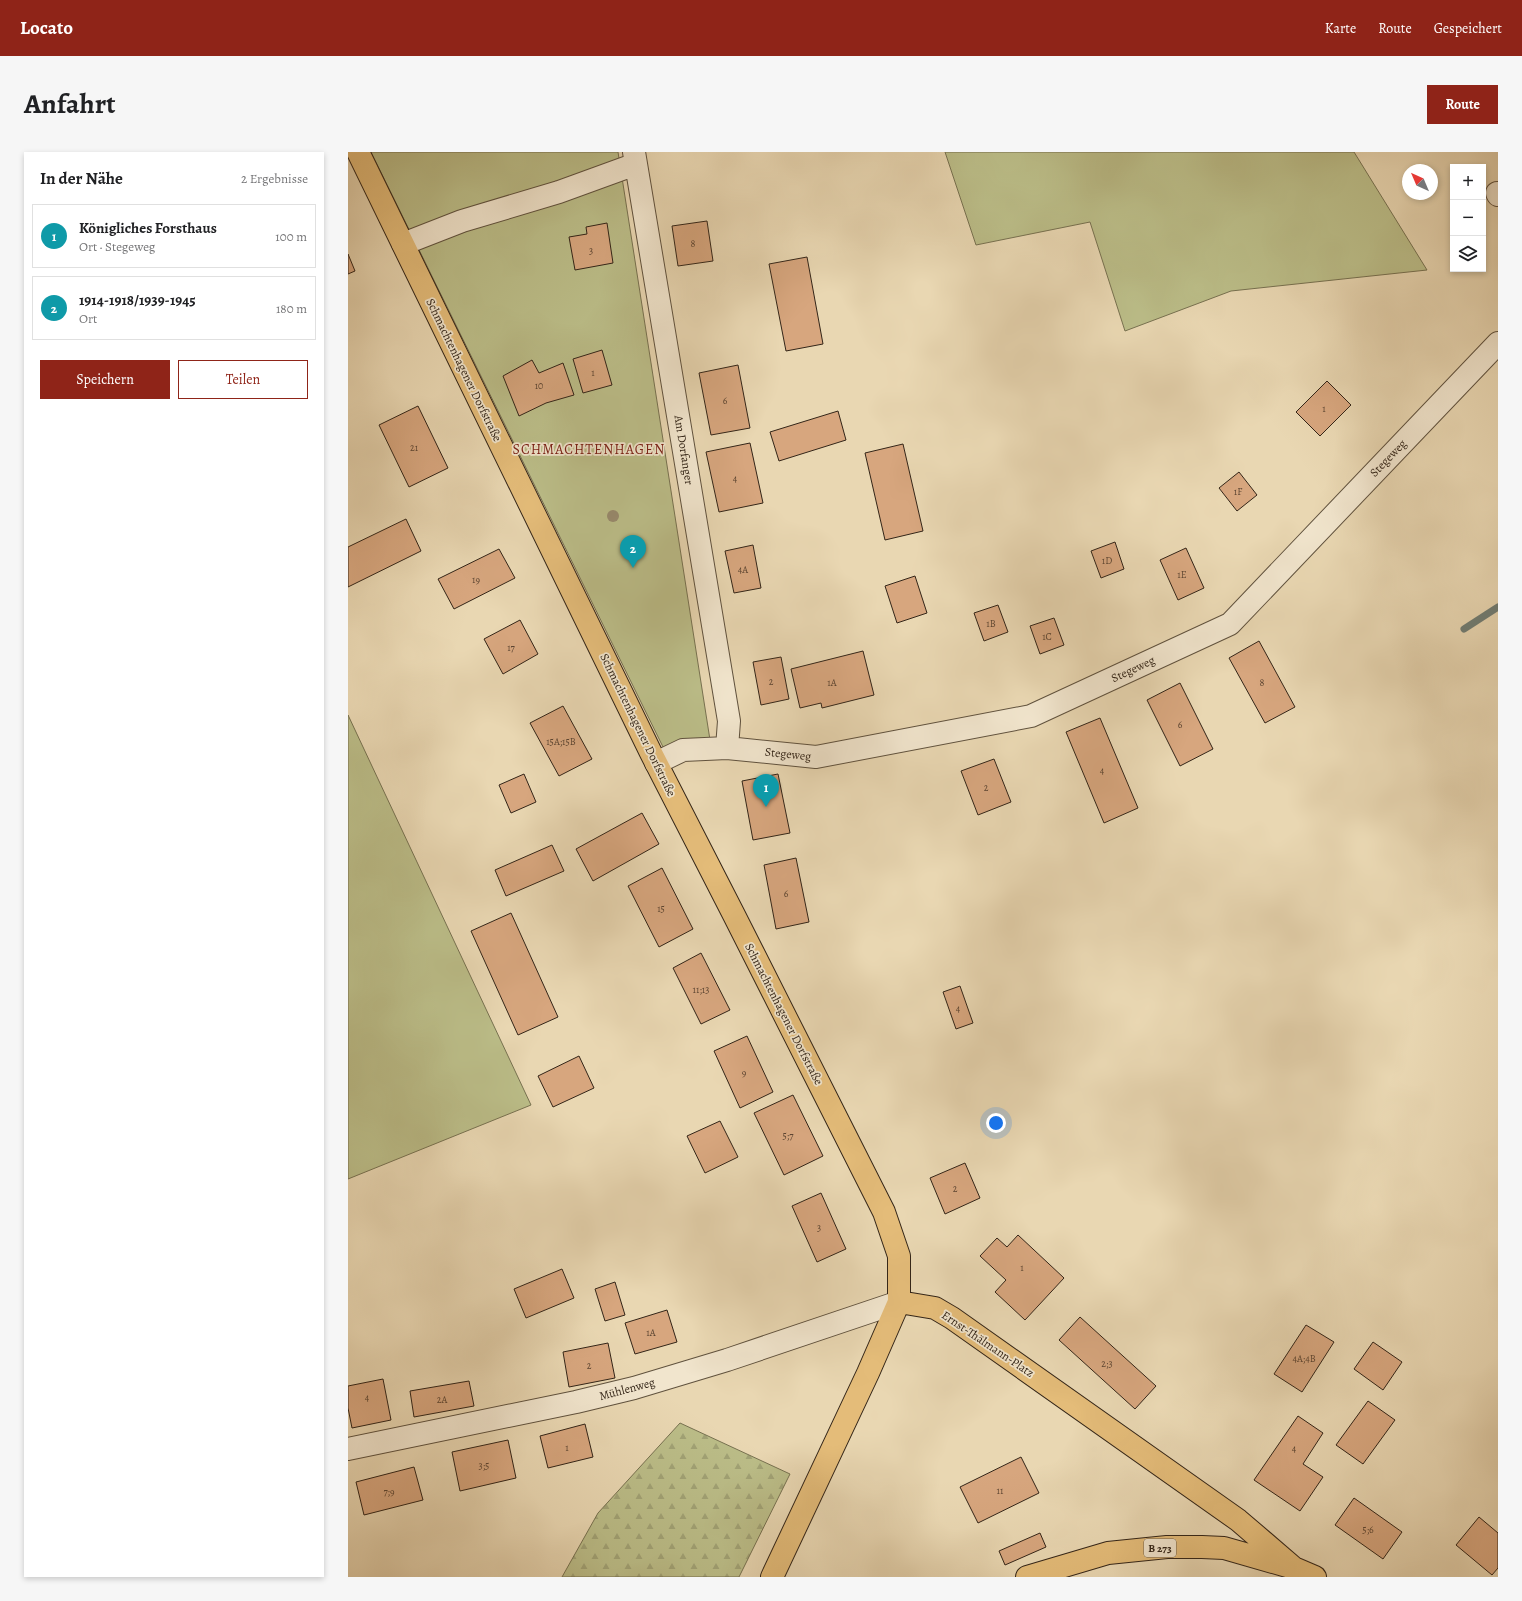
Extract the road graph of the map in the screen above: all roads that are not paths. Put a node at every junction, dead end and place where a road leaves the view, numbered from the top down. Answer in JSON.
{"nodes":[{"id":1,"x":358,"y":152,"type":"edge"},
{"id":2,"x":635,"y":158,"type":"edge"},
{"id":3,"x":403,"y":244,"type":"junction"},
{"id":4,"x":1498,"y":343,"type":"edge"},
{"id":5,"x":727,"y":748,"type":"junction"},
{"id":6,"x":656,"y":763,"type":"junction"},
{"id":7,"x":899,"y":1302,"type":"junction"},
{"id":8,"x":348,"y":1449,"type":"edge"},
{"id":9,"x":1294,"y":1568,"type":"junction"},
{"id":10,"x":772,"y":1577,"type":"edge"},
{"id":11,"x":1027,"y":1577,"type":"edge"},
{"id":12,"x":1315,"y":1577,"type":"edge"}],
"edges":[{"from":1,"to":3,"type":"main road","name":"Schmachtenhagener Dorfstraße"},
{"from":2,"to":3,"type":"street"},
{"from":2,"to":5,"type":"street","name":"Am Dorfanger"},
{"from":3,"to":6,"type":"main road","name":"Schmachtenhagener Dorfstraße"},
{"from":4,"to":5,"type":"street","name":"Stegeweg"},
{"from":5,"to":6,"type":"street","name":"Stegeweg"},
{"from":6,"to":7,"type":"main road","name":"Schmachtenhagener Dorfstraße"},
{"from":7,"to":8,"type":"street","name":"Mühlenweg"},
{"from":7,"to":9,"type":"main road","name":"Ernst-Thälmann-Platz"},
{"from":7,"to":10,"type":"main road"},
{"from":9,"to":11,"type":"main road","name":"Ernst-Thälmann-Platz","number":"B 273"},
{"from":9,"to":12,"type":"main road","name":"Ernst-Thälmann-Platz","number":"B 273"}]}
